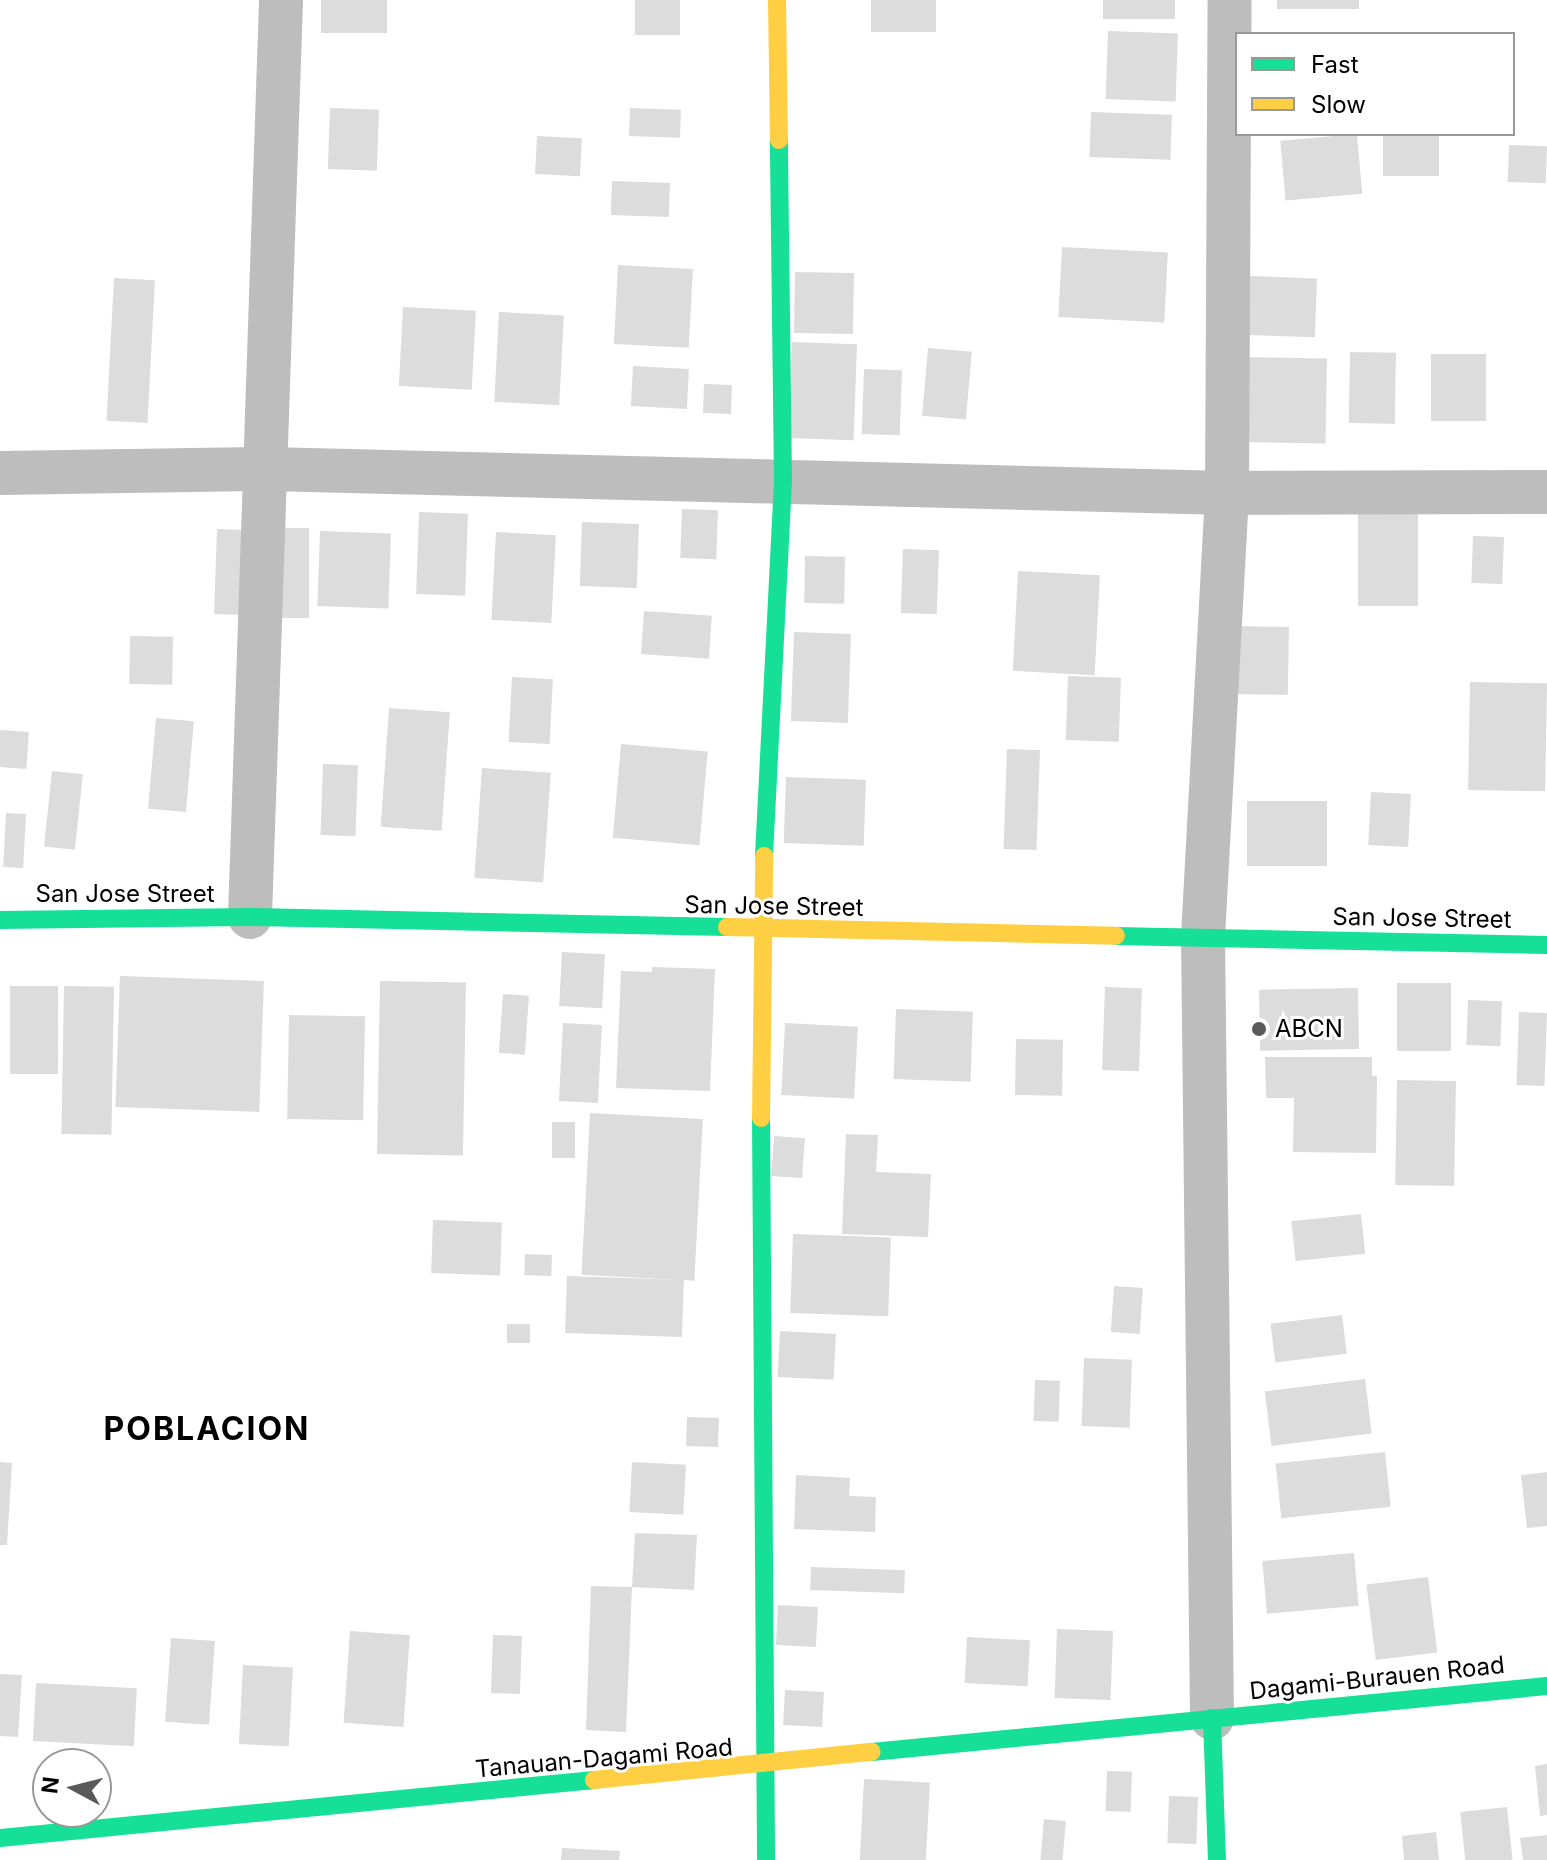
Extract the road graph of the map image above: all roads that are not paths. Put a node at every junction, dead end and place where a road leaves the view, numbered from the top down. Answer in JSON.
{"nodes":[{"id":1,"x":281,"y":0,"type":"edge"},
{"id":2,"x":777,"y":0,"type":"edge"},
{"id":3,"x":1230,"y":0,"type":"edge"},
{"id":4,"x":268,"y":469,"type":"junction"},
{"id":5,"x":0,"y":473,"type":"edge"},
{"id":6,"x":783,"y":481,"type":"junction"},
{"id":7,"x":1547,"y":492,"type":"edge"},
{"id":8,"x":1227,"y":493,"type":"junction"},
{"id":9,"x":250,"y":917,"type":"junction"},
{"id":10,"x":0,"y":920,"type":"edge"},
{"id":11,"x":760,"y":930,"type":"junction"},
{"id":12,"x":1203,"y":937,"type":"junction"},
{"id":13,"x":1547,"y":945,"type":"edge"},
{"id":14,"x":1547,"y":1686,"type":"edge"},
{"id":15,"x":1212,"y":1718,"type":"junction"},
{"id":16,"x":763,"y":1767,"type":"junction"},
{"id":17,"x":0,"y":1838,"type":"edge"},
{"id":18,"x":766,"y":1860,"type":"edge"},
{"id":19,"x":1217,"y":1860,"type":"edge"}],
"edges":[{"from":1,"to":4,"type":"street"},
{"from":2,"to":6,"type":"street"},
{"from":3,"to":8,"type":"street"},
{"from":4,"to":5,"type":"street"},
{"from":4,"to":6,"type":"street"},
{"from":4,"to":9,"type":"street"},
{"from":6,"to":8,"type":"street"},
{"from":6,"to":11,"type":"street"},
{"from":7,"to":8,"type":"street"},
{"from":8,"to":12,"type":"street"},
{"from":9,"to":10,"type":"street","name":"San Jose Street"},
{"from":9,"to":11,"type":"street","name":"San Jose Street"},
{"from":11,"to":12,"type":"street","name":"San Jose Street"},
{"from":11,"to":16,"type":"street"},
{"from":12,"to":13,"type":"street","name":"San Jose Street"},
{"from":12,"to":15,"type":"street"},
{"from":14,"to":15,"type":"street","name":"Dagami-Burauen Road"},
{"from":15,"to":16,"type":"street","name":"Tanauan-Dagami Road"},
{"from":15,"to":19,"type":"street"},
{"from":16,"to":17,"type":"street","name":"Tanauan-Dagami Road"},
{"from":16,"to":18,"type":"street"}]}
